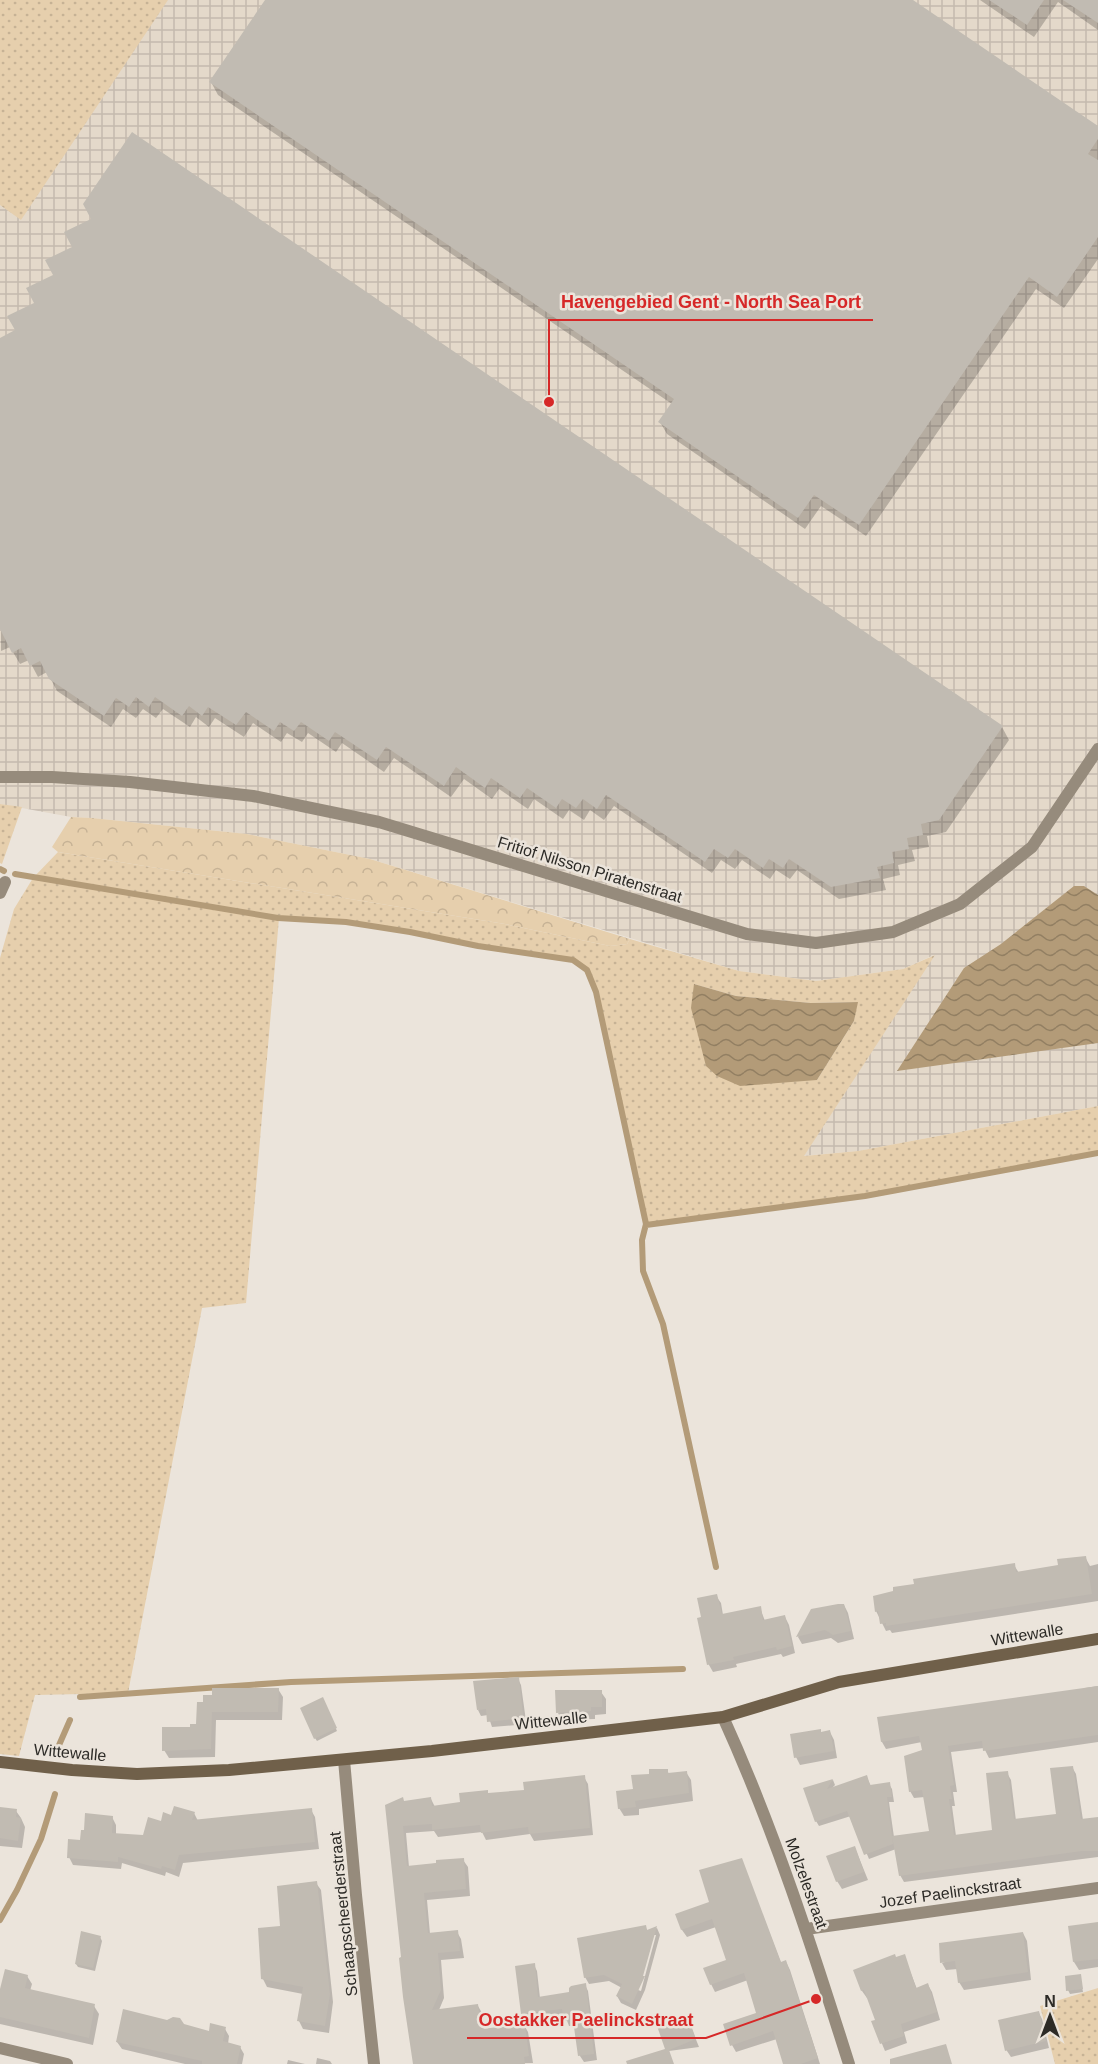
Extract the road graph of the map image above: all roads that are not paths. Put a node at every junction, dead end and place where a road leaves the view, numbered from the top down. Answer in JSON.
{"nodes":[{"id":1,"x":1098,"y":749,"type":"edge"},
{"id":2,"x":0,"y":777,"type":"edge"},
{"id":3,"x":1098,"y":1640,"type":"edge"},
{"id":4,"x":723,"y":1717,"type":"junction"},
{"id":5,"x":344,"y":1760,"type":"junction"},
{"id":6,"x":0,"y":1762,"type":"edge"},
{"id":7,"x":1098,"y":1888,"type":"edge"},
{"id":8,"x":806,"y":1929,"type":"junction"},
{"id":9,"x":0,"y":2048,"type":"edge"},
{"id":10,"x":67,"y":2064,"type":"edge"},
{"id":11,"x":374,"y":2064,"type":"edge"},
{"id":12,"x":849,"y":2064,"type":"edge"}],
"edges":[{"from":1,"to":2,"type":"street","name":"Fritiof Nilsson Piratenstraat"},
{"from":3,"to":4,"type":"street","name":"Wittewalle"},
{"from":4,"to":5,"type":"street","name":"Wittewalle"},
{"from":4,"to":8,"type":"street","name":"Molzelestraat"},
{"from":5,"to":6,"type":"street","name":"Wittewalle"},
{"from":5,"to":11,"type":"street","name":"Schaapscheerderstraat"},
{"from":7,"to":8,"type":"street","name":"Jozef Paelinckstraat"},
{"from":8,"to":12,"type":"street","name":"Molzelestraat"},
{"from":9,"to":10,"type":"street"}]}
